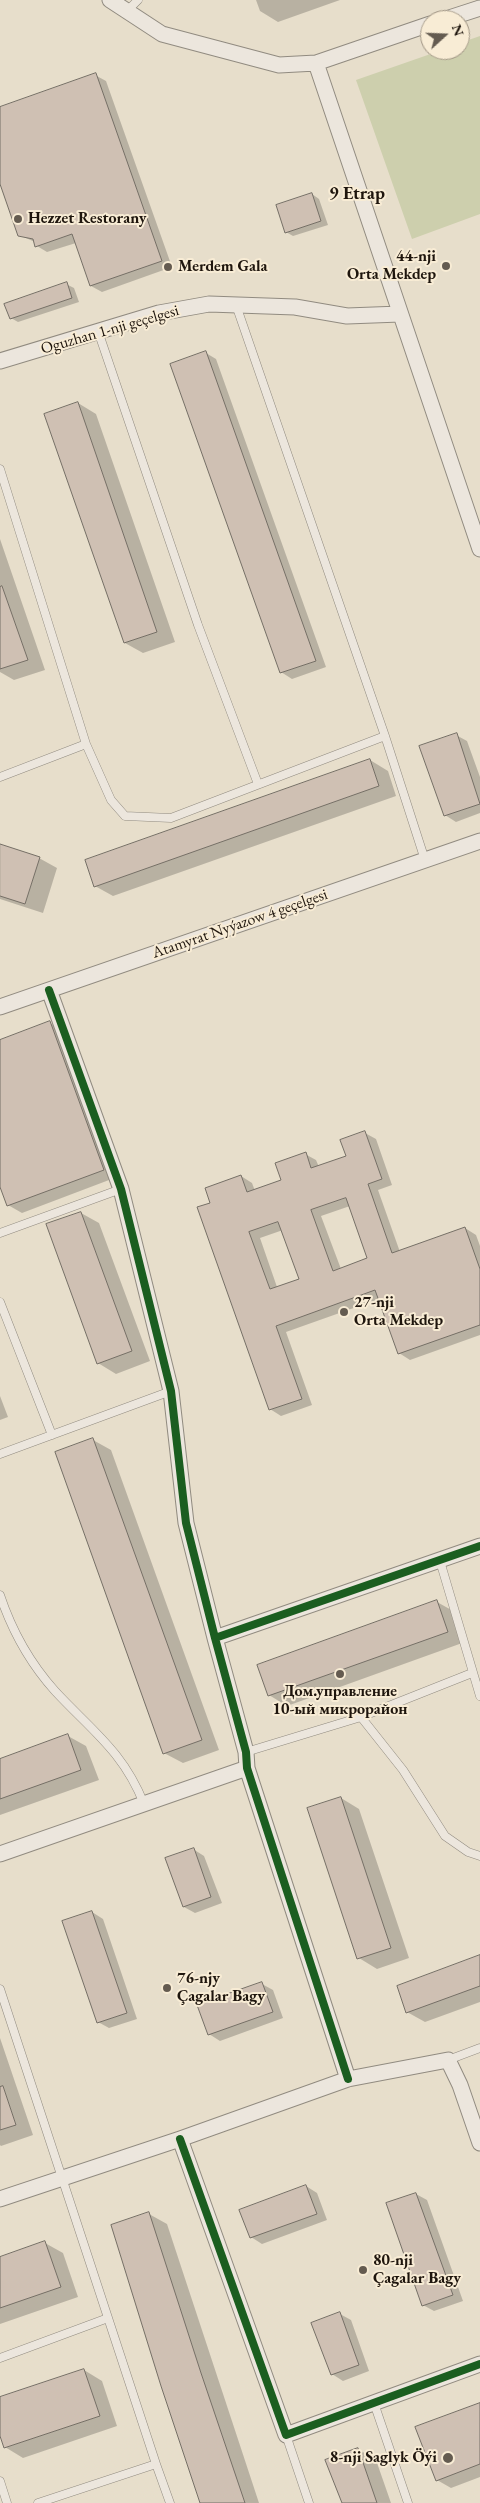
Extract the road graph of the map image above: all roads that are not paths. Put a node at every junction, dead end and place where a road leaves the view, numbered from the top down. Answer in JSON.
{"nodes":[{"id":1,"x":110,"y":0,"type":"edge"},
{"id":2,"x":138,"y":0,"type":"edge"},
{"id":3,"x":127,"y":12,"type":"junction"},
{"id":4,"x":420,"y":27,"type":"edge"},
{"id":5,"x":316,"y":63,"type":"junction"},
{"id":6,"x":236,"y":305,"type":"junction"},
{"id":7,"x":400,"y":314,"type":"junction"},
{"id":8,"x":98,"y":331,"type":"junction"},
{"id":9,"x":0,"y":361,"type":"edge"},
{"id":10,"x":0,"y":468,"type":"edge"},
{"id":11,"x":480,"y":548,"type":"edge"},
{"id":12,"x":385,"y":736,"type":"junction"},
{"id":13,"x":86,"y":744,"type":"junction"},
{"id":14,"x":0,"y":778,"type":"edge"},
{"id":15,"x":258,"y":784,"type":"junction"},
{"id":16,"x":480,"y":841,"type":"edge"},
{"id":17,"x":425,"y":860,"type":"junction"},
{"id":18,"x":49,"y":990,"type":"junction"},
{"id":19,"x":0,"y":1007,"type":"edge"},
{"id":20,"x":121,"y":1189,"type":"junction"},
{"id":21,"x":0,"y":1233,"type":"edge"},
{"id":22,"x":0,"y":1302,"type":"edge"},
{"id":23,"x":171,"y":1391,"type":"junction"},
{"id":24,"x":52,"y":1435,"type":"junction"},
{"id":25,"x":0,"y":1454,"type":"edge"},
{"id":26,"x":480,"y":1546,"type":"edge"},
{"id":27,"x":440,"y":1561,"type":"junction"},
{"id":28,"x":0,"y":1595,"type":"edge"},
{"id":29,"x":9,"y":1622,"type":"junction"},
{"id":30,"x":0,"y":1626,"type":"edge"},
{"id":31,"x":214,"y":1638,"type":"junction"},
{"id":32,"x":472,"y":1673,"type":"junction"},
{"id":33,"x":480,"y":1696,"type":"edge"},
{"id":34,"x":361,"y":1717,"type":"junction"},
{"id":35,"x":246,"y":1752,"type":"junction"},
{"id":36,"x":247,"y":1768,"type":"junction"},
{"id":37,"x":144,"y":1804,"type":"junction"},
{"id":38,"x":0,"y":1854,"type":"edge"},
{"id":39,"x":480,"y":1856,"type":"edge"},
{"id":40,"x":0,"y":1989,"type":"edge"},
{"id":41,"x":480,"y":2048,"type":"edge"},
{"id":42,"x":448,"y":2060,"type":"junction"},
{"id":43,"x":348,"y":2079,"type":"junction"},
{"id":44,"x":180,"y":2139,"type":"junction"},
{"id":45,"x":480,"y":2143,"type":"edge"},
{"id":46,"x":62,"y":2178,"type":"junction"},
{"id":47,"x":0,"y":2199,"type":"edge"},
{"id":48,"x":108,"y":2318,"type":"junction"},
{"id":49,"x":0,"y":2358,"type":"edge"},
{"id":50,"x":480,"y":2364,"type":"edge"},
{"id":51,"x":374,"y":2403,"type":"junction"},
{"id":52,"x":286,"y":2435,"type":"junction"},
{"id":53,"x":156,"y":2464,"type":"junction"},
{"id":54,"x":0,"y":2481,"type":"edge"},
{"id":55,"x":7,"y":2503,"type":"edge"},
{"id":56,"x":38,"y":2503,"type":"edge"},
{"id":57,"x":170,"y":2503,"type":"edge"},
{"id":58,"x":309,"y":2503,"type":"edge"},
{"id":59,"x":408,"y":2503,"type":"edge"}],
"edges":[{"from":1,"to":3,"type":"street"},
{"from":2,"to":3,"type":"lane"},
{"from":3,"to":5,"type":"street"},
{"from":4,"to":5,"type":"street"},
{"from":5,"to":7,"type":"street"},
{"from":6,"to":7,"type":"street","name":"Oguzhan 1-nji geçelgesi"},
{"from":6,"to":8,"type":"street","name":"Oguzhan 1-nji geçelgesi"},
{"from":6,"to":12,"type":"lane"},
{"from":7,"to":11,"type":"street"},
{"from":8,"to":9,"type":"street","name":"Oguzhan 1-nji geçelgesi"},
{"from":8,"to":15,"type":"lane"},
{"from":10,"to":13,"type":"lane"},
{"from":12,"to":15,"type":"lane"},
{"from":12,"to":17,"type":"lane"},
{"from":13,"to":14,"type":"lane"},
{"from":13,"to":15,"type":"lane"},
{"from":16,"to":17,"type":"street","name":"Atamyrat Nyýazow 4 geçelgesi"},
{"from":17,"to":18,"type":"street","name":"Atamyrat Nyýazow 4 geçelgesi"},
{"from":18,"to":19,"type":"street","name":"Atamyrat Nyýazow 4 geçelgesi"},
{"from":18,"to":20,"type":"street"},
{"from":20,"to":21,"type":"lane"},
{"from":20,"to":23,"type":"street"},
{"from":22,"to":24,"type":"lane"},
{"from":23,"to":24,"type":"lane"},
{"from":23,"to":31,"type":"street"},
{"from":24,"to":25,"type":"lane"},
{"from":26,"to":27,"type":"street"},
{"from":27,"to":31,"type":"street"},
{"from":27,"to":32,"type":"lane"},
{"from":28,"to":29,"type":"lane"},
{"from":29,"to":30,"type":"lane"},
{"from":29,"to":37,"type":"lane"},
{"from":31,"to":35,"type":"street"},
{"from":32,"to":33,"type":"lane"},
{"from":32,"to":34,"type":"lane"},
{"from":34,"to":35,"type":"lane"},
{"from":34,"to":39,"type":"lane"},
{"from":35,"to":36,"type":"street"},
{"from":36,"to":37,"type":"street"},
{"from":36,"to":43,"type":"street"},
{"from":37,"to":38,"type":"street"},
{"from":40,"to":46,"type":"lane"},
{"from":41,"to":42,"type":"lane"},
{"from":42,"to":43,"type":"street"},
{"from":42,"to":45,"type":"street"},
{"from":43,"to":44,"type":"street"},
{"from":44,"to":46,"type":"street"},
{"from":44,"to":52,"type":"street"},
{"from":46,"to":47,"type":"street"},
{"from":46,"to":48,"type":"lane"},
{"from":48,"to":49,"type":"lane"},
{"from":48,"to":53,"type":"lane"},
{"from":50,"to":51,"type":"street"},
{"from":51,"to":52,"type":"street"},
{"from":51,"to":59,"type":"lane"},
{"from":52,"to":58,"type":"lane"},
{"from":53,"to":56,"type":"lane"},
{"from":53,"to":57,"type":"lane"},
{"from":54,"to":55,"type":"lane"}]}
